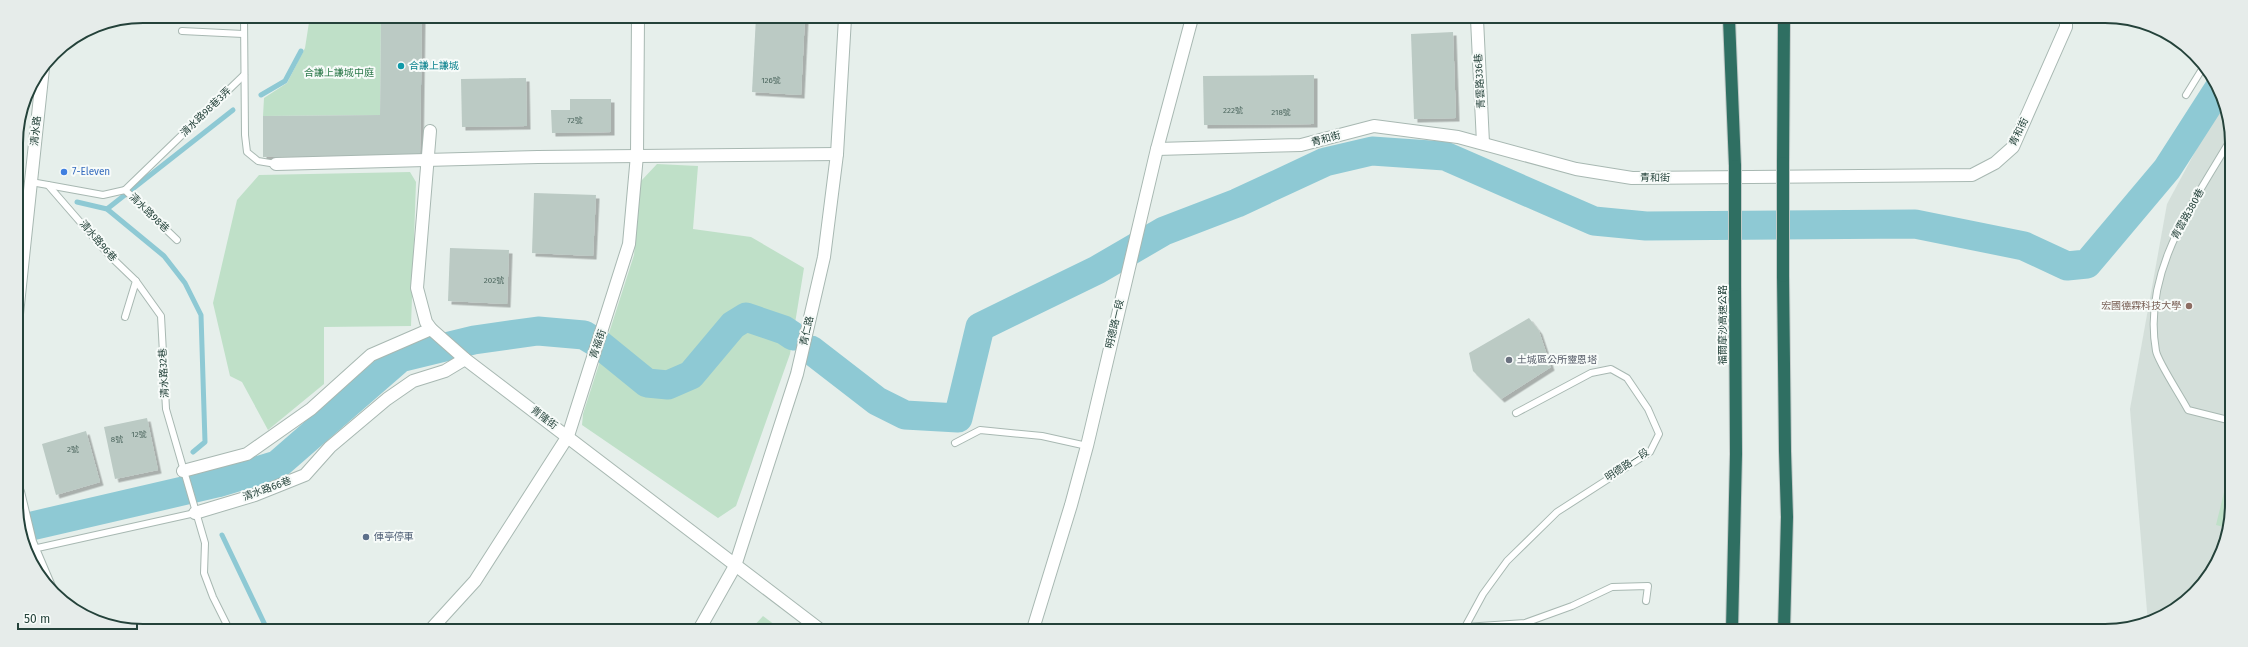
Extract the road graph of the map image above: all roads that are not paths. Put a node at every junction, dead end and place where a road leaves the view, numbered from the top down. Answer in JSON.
{"nodes":[{"id":1,"x":244,"y":23,"type":"edge"},
{"id":2,"x":638,"y":23,"type":"edge"},
{"id":3,"x":845,"y":23,"type":"edge"},
{"id":4,"x":1191,"y":23,"type":"edge"},
{"id":5,"x":1477,"y":23,"type":"edge"},
{"id":6,"x":1729,"y":23,"type":"edge"},
{"id":7,"x":1784,"y":23,"type":"edge"},
{"id":8,"x":2066,"y":23,"type":"edge"},
{"id":9,"x":182,"y":30,"type":"dead end"},
{"id":10,"x":243,"y":34,"type":"junction"},
{"id":11,"x":2201,"y":71,"type":"edge"},
{"id":12,"x":244,"y":75,"type":"junction"},
{"id":13,"x":42,"y":78,"type":"edge"},
{"id":14,"x":2186,"y":95,"type":"dead end"},
{"id":15,"x":430,"y":131,"type":"dead end"},
{"id":16,"x":1483,"y":143,"type":"junction"},
{"id":17,"x":1157,"y":149,"type":"junction"},
{"id":18,"x":2225,"y":150,"type":"edge"},
{"id":19,"x":836,"y":154,"type":"junction"},
{"id":20,"x":637,"y":155,"type":"junction"},
{"id":21,"x":428,"y":160,"type":"junction"},
{"id":22,"x":276,"y":164,"type":"joint"},
{"id":23,"x":48,"y":185,"type":"junction"},
{"id":24,"x":30,"y":187,"type":"junction"},
{"id":25,"x":125,"y":190,"type":"junction"},
{"id":26,"x":177,"y":240,"type":"dead end"},
{"id":27,"x":23,"y":255,"type":"edge"},
{"id":28,"x":136,"y":281,"type":"junction"},
{"id":29,"x":125,"y":317,"type":"dead end"},
{"id":30,"x":431,"y":330,"type":"junction"},
{"id":31,"x":464,"y":359,"type":"junction"},
{"id":32,"x":1516,"y":413,"type":"dead end"},
{"id":33,"x":2225,"y":419,"type":"edge"},
{"id":34,"x":568,"y":436,"type":"junction"},
{"id":35,"x":954,"y":443,"type":"dead end"},
{"id":36,"x":1086,"y":446,"type":"junction"},
{"id":37,"x":183,"y":471,"type":"junction"},
{"id":38,"x":195,"y":513,"type":"junction"},
{"id":39,"x":25,"y":525,"type":"edge"},
{"id":40,"x":33,"y":549,"type":"junction"},
{"id":41,"x":735,"y":566,"type":"junction"},
{"id":42,"x":40,"y":567,"type":"edge"},
{"id":43,"x":1646,"y":601,"type":"dead end"},
{"id":44,"x":226,"y":624,"type":"edge"},
{"id":45,"x":436,"y":624,"type":"edge"},
{"id":46,"x":702,"y":624,"type":"edge"},
{"id":47,"x":813,"y":624,"type":"edge"},
{"id":48,"x":1034,"y":624,"type":"edge"},
{"id":49,"x":1467,"y":624,"type":"edge"},
{"id":50,"x":1513,"y":624,"type":"edge"},
{"id":51,"x":1732,"y":624,"type":"edge"},
{"id":52,"x":1784,"y":624,"type":"edge"}],
"edges":[{"from":1,"to":10,"type":"lane"},
{"from":2,"to":20,"type":"street","name":"青福街"},
{"from":3,"to":19,"type":"street","name":"青仁路"},
{"from":4,"to":17,"type":"street","name":"明德路一段"},
{"from":5,"to":16,"type":"street","name":"青雲路336巷"},
{"from":6,"to":51,"type":"highway","name":"福爾摩沙高速公路","bridge":true},
{"from":7,"to":52,"type":"highway","bridge":true},
{"from":8,"to":16,"type":"street","name":"青和街"},
{"from":9,"to":10,"type":"lane"},
{"from":10,"to":12,"type":"lane"},
{"from":11,"to":14,"type":"lane"},
{"from":12,"to":22,"type":"lane"},
{"from":12,"to":25,"type":"lane","name":"清水路98巷3弄"},
{"from":13,"to":24,"type":"street","name":"清水路"},
{"from":15,"to":21,"type":"street","name":"青隆街"},
{"from":16,"to":17,"type":"street","name":"青和街"},
{"from":17,"to":36,"type":"street","name":"明德路一段"},
{"from":18,"to":33,"type":"lane","name":"青雲路380巷"},
{"from":19,"to":20,"type":"street"},
{"from":19,"to":41,"type":"street","name":"青仁路"},
{"from":20,"to":21,"type":"street"},
{"from":20,"to":34,"type":"street","name":"青福街"},
{"from":21,"to":22,"type":"street"},
{"from":21,"to":30,"type":"street","name":"青隆街"},
{"from":23,"to":24,"type":"lane"},
{"from":23,"to":25,"type":"lane","name":"清水路98巷"},
{"from":23,"to":28,"type":"lane","name":"清水路96巷"},
{"from":24,"to":27,"type":"street","name":"清水路"},
{"from":25,"to":26,"type":"lane","name":"清水路98巷"},
{"from":28,"to":29,"type":"lane"},
{"from":28,"to":37,"type":"lane","name":"清水路32巷"},
{"from":30,"to":31,"type":"street","name":"青隆街"},
{"from":30,"to":37,"type":"street"},
{"from":31,"to":34,"type":"street","name":"青隆街"},
{"from":31,"to":38,"type":"street","name":"清水路66巷"},
{"from":32,"to":49,"type":"lane","name":"明德路一段"},
{"from":34,"to":41,"type":"street","name":"青隆街"},
{"from":34,"to":45,"type":"street","name":"青福街"},
{"from":35,"to":36,"type":"lane"},
{"from":36,"to":48,"type":"street","name":"明德路一段"},
{"from":37,"to":38,"type":"lane","name":"清水路32巷"},
{"from":38,"to":40,"type":"lane","name":"清水路66巷"},
{"from":38,"to":44,"type":"lane"},
{"from":39,"to":40,"type":"street"},
{"from":40,"to":42,"type":"street"},
{"from":41,"to":46,"type":"street","name":"青仁路"},
{"from":41,"to":47,"type":"street","name":"青隆街"},
{"from":43,"to":50,"type":"lane"}]}
